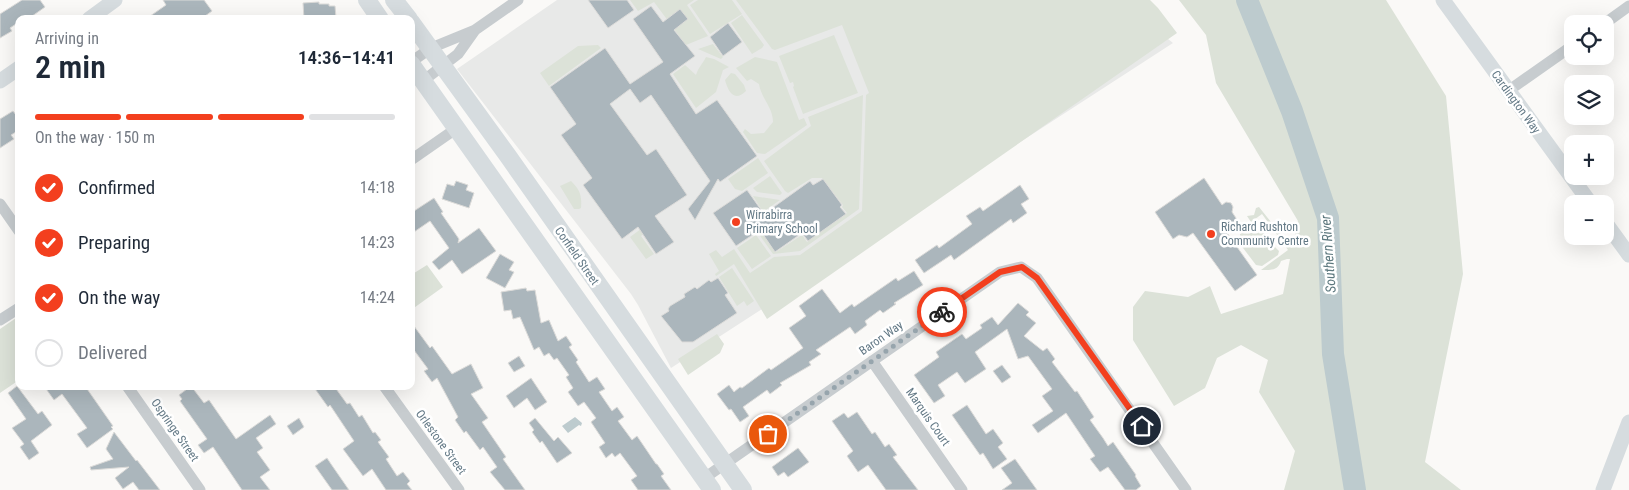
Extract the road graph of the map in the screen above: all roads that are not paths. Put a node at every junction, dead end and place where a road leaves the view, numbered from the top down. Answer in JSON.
{"nodes":[{"id":1,"x":115,"y":0,"type":"edge"},
{"id":2,"x":367,"y":0,"type":"edge"},
{"id":3,"x":394,"y":0,"type":"edge"},
{"id":4,"x":518,"y":0,"type":"edge"},
{"id":5,"x":1443,"y":0,"type":"edge"},
{"id":6,"x":1629,"y":6,"type":"edge"},
{"id":7,"x":94,"y":15,"type":"edge"},
{"id":8,"x":377,"y":15,"type":"edge"},
{"id":9,"x":406,"y":15,"type":"edge"},
{"id":10,"x":1614,"y":17,"type":"edge"},
{"id":11,"x":415,"y":27,"type":"edge"},
{"id":12,"x":475,"y":30,"type":"junction"},
{"id":13,"x":431,"y":48,"type":"junction"},
{"id":14,"x":1564,"y":52,"type":"edge"},
{"id":15,"x":415,"y":60,"type":"edge"},
{"id":16,"x":444,"y":66,"type":"junction"},
{"id":17,"x":415,"y":69,"type":"edge"},
{"id":18,"x":15,"y":71,"type":"edge"},
{"id":19,"x":423,"y":80,"type":"junction"},
{"id":20,"x":0,"y":81,"type":"edge"},
{"id":21,"x":1508,"y":92,"type":"junction"},
{"id":22,"x":457,"y":128,"type":"junction"},
{"id":23,"x":415,"y":157,"type":"edge"},
{"id":24,"x":1584,"y":195,"type":"edge"},
{"id":25,"x":0,"y":204,"type":"edge"},
{"id":26,"x":15,"y":225,"type":"edge"},
{"id":27,"x":1614,"y":234,"type":"edge"},
{"id":28,"x":1629,"y":255,"type":"edge"},
{"id":29,"x":15,"y":311,"type":"edge"},
{"id":30,"x":0,"y":320,"type":"edge"},
{"id":31,"x":872,"y":361,"type":"junction"},
{"id":32,"x":130,"y":390,"type":"edge"},
{"id":33,"x":387,"y":390,"type":"edge"},
{"id":34,"x":1629,"y":422,"type":"edge"},
{"id":35,"x":725,"y":464,"type":"junction"},
{"id":36,"x":708,"y":484,"type":"edge"},
{"id":37,"x":200,"y":490,"type":"edge"},
{"id":38,"x":459,"y":490,"type":"edge"},
{"id":39,"x":742,"y":490,"type":"edge"},
{"id":40,"x":962,"y":490,"type":"edge"},
{"id":41,"x":1186,"y":490,"type":"edge"},
{"id":42,"x":1603,"y":490,"type":"edge"}],
"edges":[{"from":1,"to":7,"type":"street"},
{"from":2,"to":8,"type":"main road"},
{"from":3,"to":9,"type":"main road"},
{"from":4,"to":12,"type":"street"},
{"from":5,"to":21,"type":"street","name":"Cardington Way"},
{"from":6,"to":10,"type":"street"},
{"from":11,"to":13,"type":"main road","name":"Corfield Street"},
{"from":12,"to":13,"type":"street"},
{"from":12,"to":16,"type":"street"},
{"from":13,"to":15,"type":"street"},
{"from":13,"to":16,"type":"main road","name":"Corfield Street"},
{"from":14,"to":21,"type":"street"},
{"from":16,"to":19,"type":"street"},
{"from":16,"to":35,"type":"main road","name":"Corfield Street"},
{"from":17,"to":19,"type":"main road","name":"Corfield Street"},
{"from":18,"to":20,"type":"street"},
{"from":19,"to":22,"type":"main road","name":"Corfield Street"},
{"from":21,"to":24,"type":"street","name":"Cardington Way"},
{"from":22,"to":23,"type":"street"},
{"from":22,"to":36,"type":"main road","name":"Corfield Street"},
{"from":25,"to":26,"type":"street"},
{"from":27,"to":28,"type":"street"},
{"from":29,"to":30,"type":"street"},
{"from":31,"to":35,"type":"street","name":"Baron Way"},
{"from":31,"to":40,"type":"street","name":"Marquis Court"},
{"from":31,"to":41,"type":"street","name":"Baron Way"},
{"from":32,"to":37,"type":"street","name":"Ospringe Street"},
{"from":33,"to":38,"type":"street","name":"Orlestone Street"},
{"from":34,"to":42,"type":"street"},
{"from":35,"to":36,"type":"street","name":"Baron Way"},
{"from":35,"to":39,"type":"main road","name":"Corfield Street"}]}
